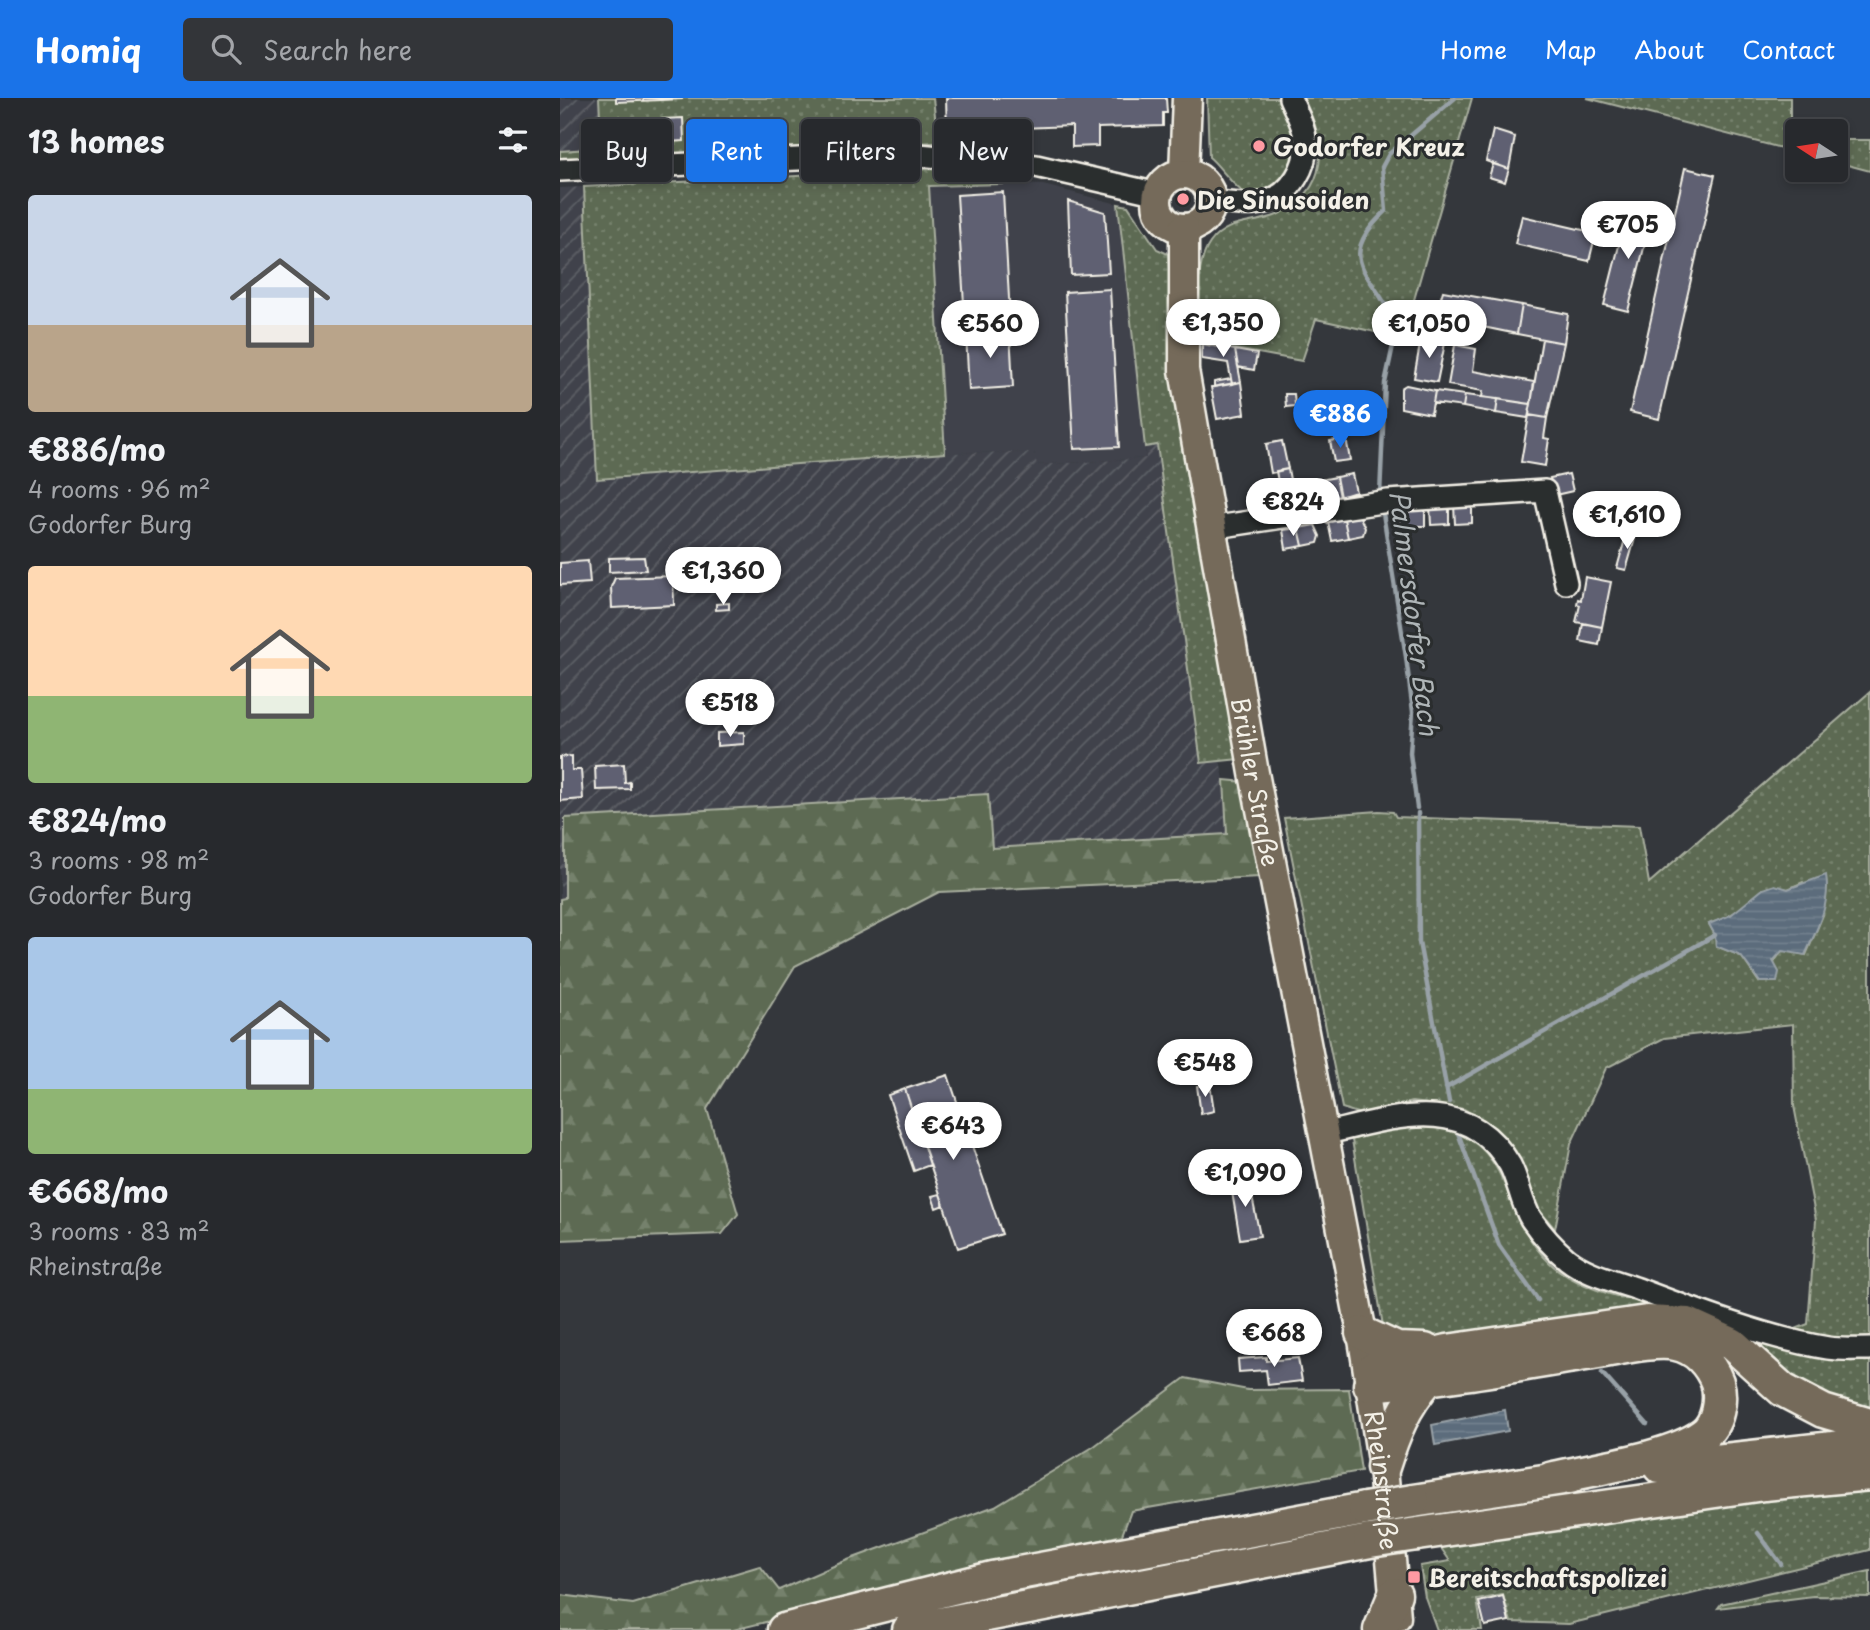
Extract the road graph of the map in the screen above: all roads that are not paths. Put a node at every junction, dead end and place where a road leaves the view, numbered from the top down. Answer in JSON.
{"nodes":[{"id":1,"x":1187,"y":98,"type":"edge"},
{"id":2,"x":1290,"y":98,"type":"edge"},
{"id":3,"x":560,"y":170,"type":"edge"},
{"id":4,"x":1184,"y":173,"type":"junction"},
{"id":5,"x":1158,"y":194,"type":"junction"},
{"id":6,"x":1211,"y":202,"type":"junction"},
{"id":7,"x":1184,"y":228,"type":"junction"},
{"id":8,"x":1210,"y":528,"type":"junction"},
{"id":9,"x":1566,"y":583,"type":"dead end"},
{"id":10,"x":1323,"y":1134,"type":"junction"},
{"id":11,"x":1362,"y":1333,"type":"junction"},
{"id":12,"x":1870,"y":1349,"type":"edge"},
{"id":13,"x":1447,"y":1351,"type":"junction"},
{"id":14,"x":1368,"y":1377,"type":"junction"},
{"id":15,"x":1428,"y":1379,"type":"junction"},
{"id":16,"x":1870,"y":1425,"type":"edge"},
{"id":17,"x":1870,"y":1444,"type":"edge"},
{"id":18,"x":1382,"y":1466,"type":"junction"},
{"id":19,"x":1870,"y":1474,"type":"edge"},
{"id":20,"x":1550,"y":1479,"type":"junction"},
{"id":21,"x":1205,"y":1572,"type":"junction"},
{"id":22,"x":1395,"y":1594,"type":"junction"},
{"id":23,"x":784,"y":1630,"type":"edge"},
{"id":24,"x":909,"y":1630,"type":"edge"},
{"id":25,"x":1038,"y":1630,"type":"edge"},
{"id":26,"x":1380,"y":1630,"type":"edge"},
{"id":27,"x":1397,"y":1630,"type":"edge"}],
"edges":[{"from":1,"to":4,"type":"main road"},
{"from":2,"to":6,"type":"street"},
{"from":3,"to":5,"type":"street"},
{"from":4,"to":5,"type":"main road"},
{"from":4,"to":6,"type":"main road"},
{"from":5,"to":7,"type":"main road"},
{"from":6,"to":7,"type":"main road"},
{"from":7,"to":8,"type":"main road","name":"Brühler Straße"},
{"from":8,"to":9,"type":"street"},
{"from":8,"to":10,"type":"main road","name":"Brühler Straße"},
{"from":10,"to":11,"type":"main road","name":"Brühler Straße"},
{"from":10,"to":12,"type":"street"},
{"from":11,"to":13,"type":"highway"},
{"from":11,"to":14,"type":"main road","name":"Rheinstraße"},
{"from":13,"to":14,"type":"highway"},
{"from":13,"to":16,"type":"highway"},
{"from":14,"to":15,"type":"highway"},
{"from":14,"to":18,"type":"main road","name":"Rheinstraße"},
{"from":15,"to":18,"type":"highway"},
{"from":15,"to":20,"type":"highway"},
{"from":17,"to":20,"type":"highway"},
{"from":18,"to":22,"type":"main road","name":"Rheinstraße"},
{"from":19,"to":21,"type":"highway","bridge":true},
{"from":20,"to":23,"type":"highway","bridge":true},
{"from":21,"to":24,"type":"highway"},
{"from":21,"to":25,"type":"highway"},
{"from":22,"to":26,"type":"highway"},
{"from":22,"to":27,"type":"main road","name":"Rheinstraße"}]}
